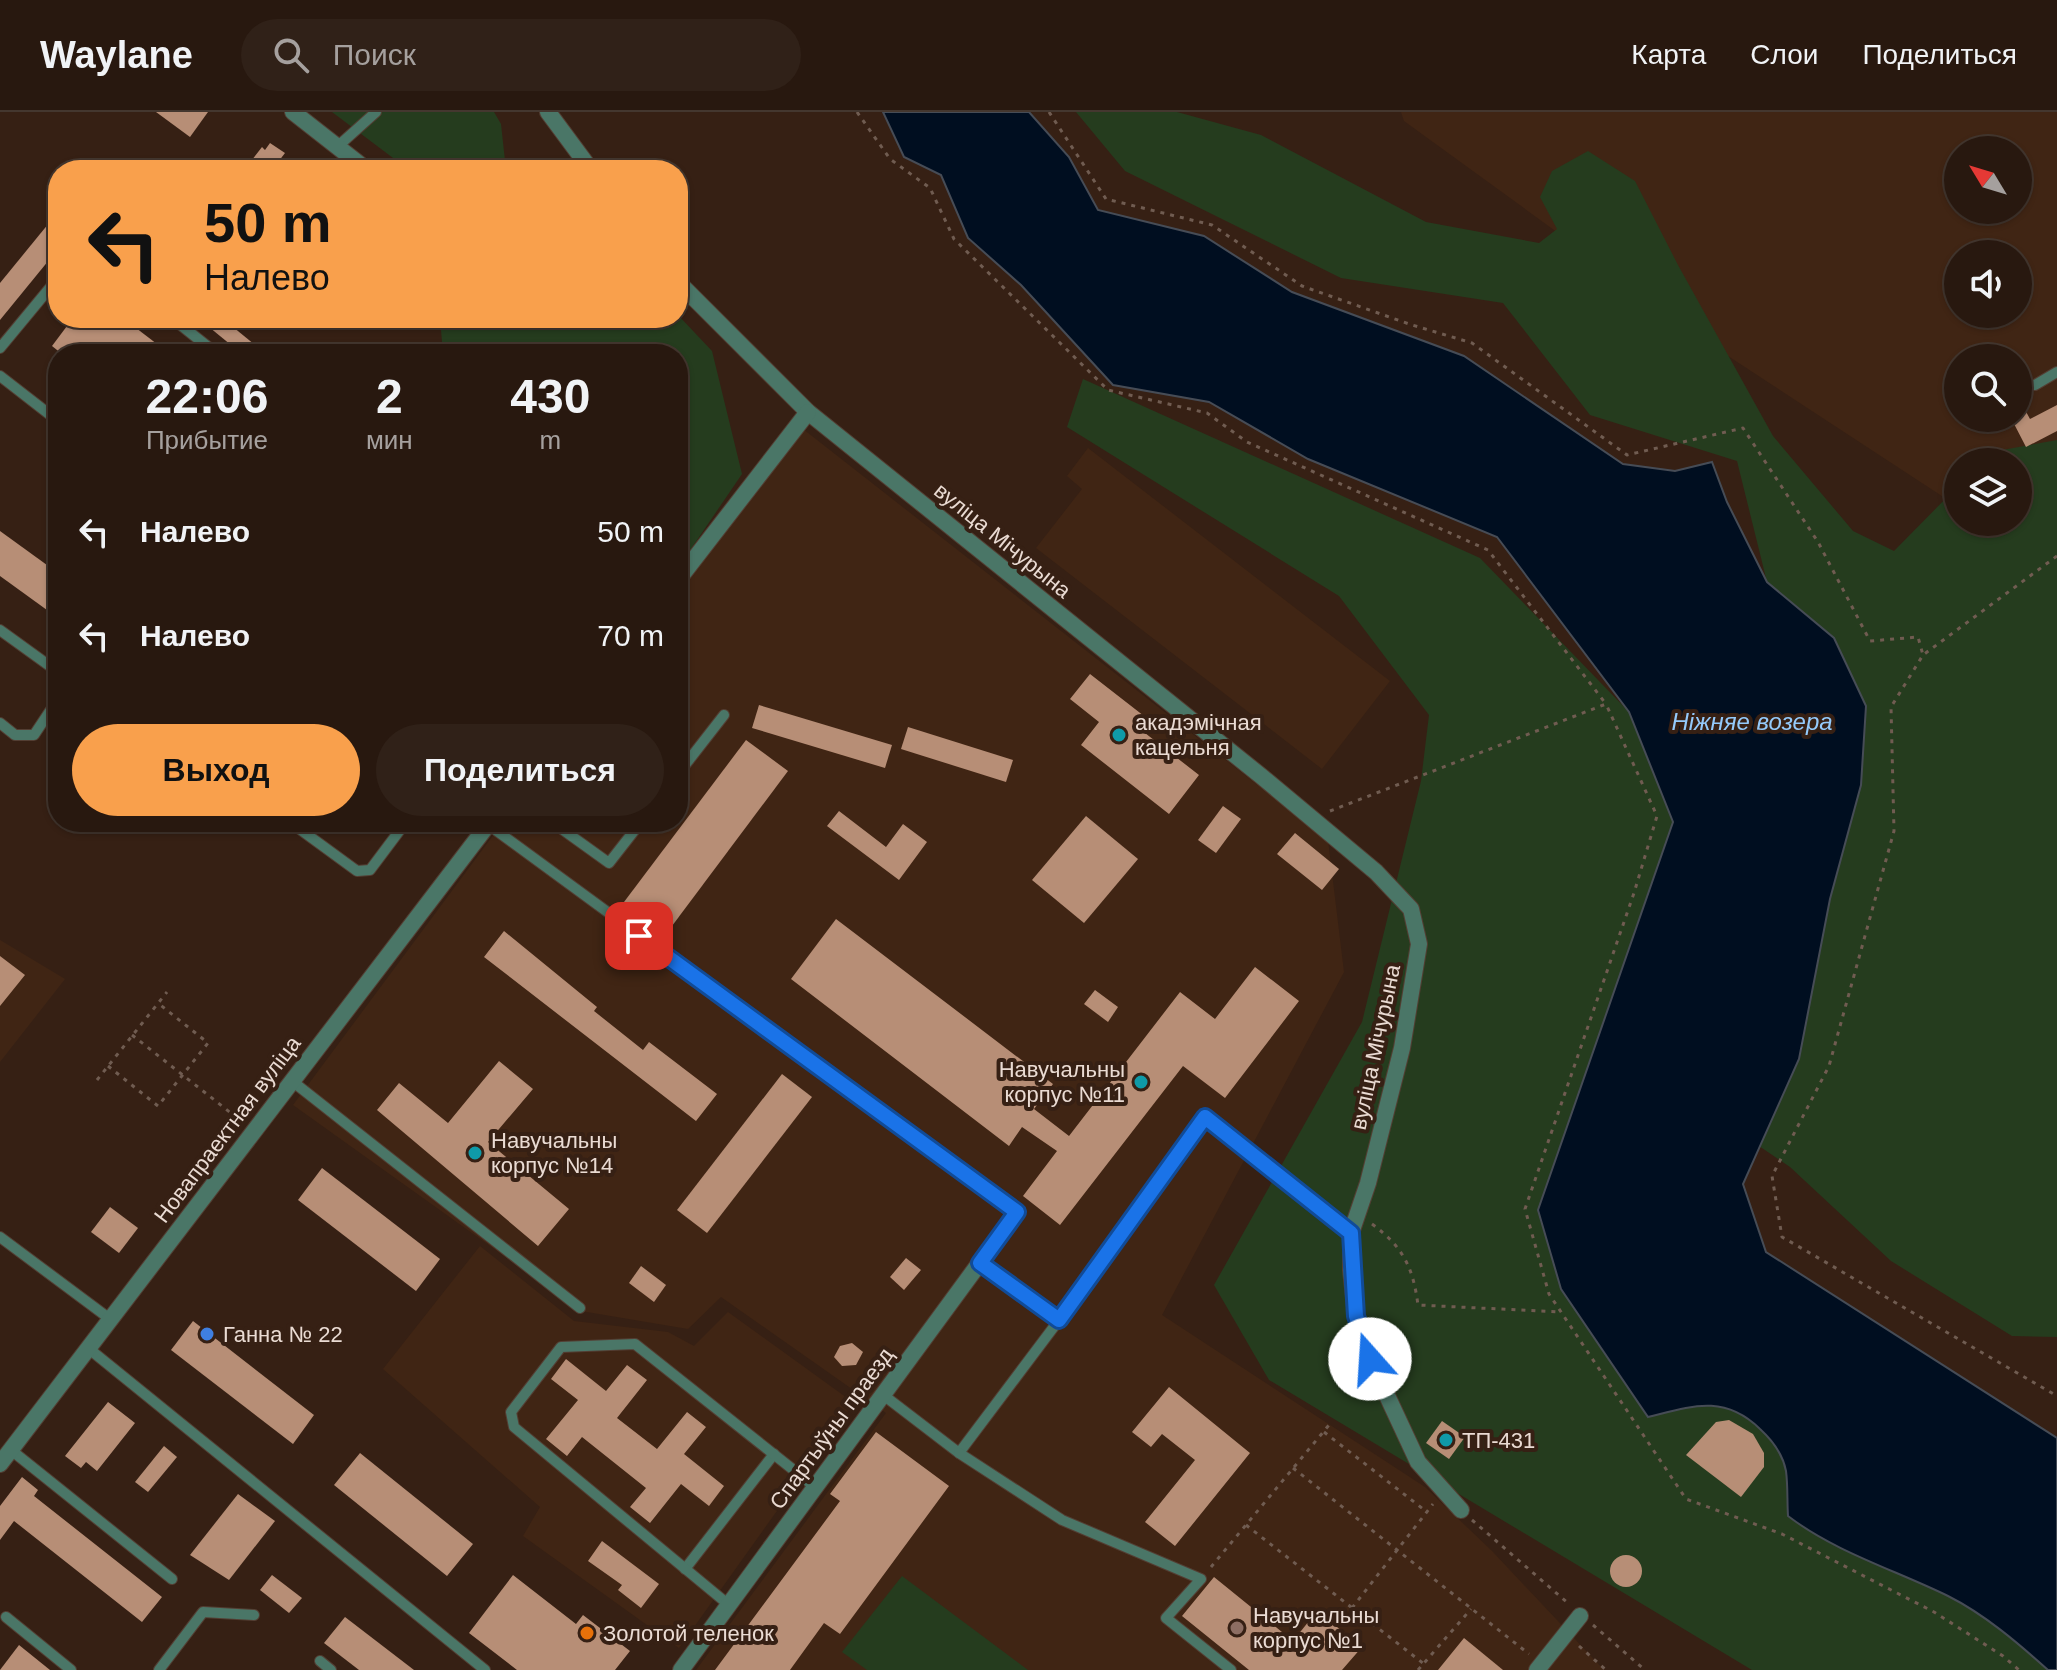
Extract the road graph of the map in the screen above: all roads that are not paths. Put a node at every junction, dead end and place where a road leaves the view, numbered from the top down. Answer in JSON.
{"nodes":[{"id":1,"x":293,"y":112,"type":"edge"},
{"id":2,"x":376,"y":112,"type":"edge"},
{"id":3,"x":548,"y":112,"type":"edge"},
{"id":4,"x":337,"y":147,"type":"junction"},
{"id":5,"x":354,"y":160,"type":"edge"},
{"id":6,"x":584,"y":160,"type":"edge"},
{"id":7,"x":48,"y":290,"type":"edge"},
{"id":8,"x":688,"y":292,"type":"edge"},
{"id":9,"x":184,"y":328,"type":"edge"},
{"id":10,"x":204,"y":344,"type":"edge"},
{"id":11,"x":0,"y":348,"type":"edge"},
{"id":12,"x":2057,"y":372,"type":"edge"},
{"id":13,"x":0,"y":376,"type":"edge"},
{"id":14,"x":2035,"y":385,"type":"dead end"},
{"id":15,"x":808,"y":412,"type":"junction"},
{"id":16,"x":48,"y":413,"type":"edge"},
{"id":17,"x":688,"y":567,"type":"edge"},
{"id":18,"x":0,"y":630,"type":"edge"},
{"id":19,"x":48,"y":665,"type":"edge"},
{"id":20,"x":48,"y":714,"type":"edge"},
{"id":21,"x":724,"y":715,"type":"dead end"},
{"id":22,"x":0,"y":723,"type":"edge"},
{"id":23,"x":688,"y":761,"type":"edge"},
{"id":24,"x":304,"y":832,"type":"edge"},
{"id":25,"x":398,"y":832,"type":"edge"},
{"id":26,"x":480,"y":832,"type":"edge"},
{"id":27,"x":499,"y":832,"type":"edge"},
{"id":28,"x":566,"y":832,"type":"edge"},
{"id":29,"x":633,"y":832,"type":"edge"},
{"id":30,"x":292,"y":1081,"type":"junction"},
{"id":31,"x":1017,"y":1212,"type":"joint"},
{"id":32,"x":1354,"y":1226,"type":"junction"},
{"id":33,"x":0,"y":1237,"type":"edge"},
{"id":34,"x":980,"y":1263,"type":"junction"},
{"id":35,"x":580,"y":1308,"type":"dead end"},
{"id":36,"x":110,"y":1319,"type":"junction"},
{"id":37,"x":1059,"y":1320,"type":"junction"},
{"id":38,"x":88,"y":1348,"type":"junction"},
{"id":39,"x":882,"y":1394,"type":"junction"},
{"id":40,"x":11,"y":1450,"type":"junction"},
{"id":41,"x":959,"y":1453,"type":"junction"},
{"id":42,"x":774,"y":1454,"type":"junction"},
{"id":43,"x":0,"y":1464,"type":"edge"},
{"id":44,"x":815,"y":1487,"type":"junction"},
{"id":45,"x":1461,"y":1510,"type":"road end"},
{"id":46,"x":685,"y":1569,"type":"junction"},
{"id":47,"x":172,"y":1579,"type":"dead end"},
{"id":48,"x":729,"y":1605,"type":"junction"},
{"id":49,"x":254,"y":1615,"type":"dead end"},
{"id":50,"x":1581,"y":1616,"type":"road end"},
{"id":51,"x":6,"y":1617,"type":"dead end"},
{"id":52,"x":320,"y":1661,"type":"dead end"},
{"id":53,"x":1539,"y":1667,"type":"edge"},
{"id":54,"x":71,"y":1670,"type":"edge"},
{"id":55,"x":159,"y":1670,"type":"edge"},
{"id":56,"x":331,"y":1670,"type":"edge"},
{"id":57,"x":485,"y":1670,"type":"edge"},
{"id":58,"x":681,"y":1670,"type":"edge"},
{"id":59,"x":1231,"y":1670,"type":"edge"}],
"edges":[{"from":1,"to":4,"type":"street"},
{"from":2,"to":4,"type":"lane"},
{"from":3,"to":6,"type":"street"},
{"from":4,"to":5,"type":"street"},
{"from":7,"to":11,"type":"lane"},
{"from":8,"to":15,"type":"street","name":"вуліца Мічурына"},
{"from":9,"to":10,"type":"lane"},
{"from":12,"to":14,"type":"lane"},
{"from":13,"to":16,"type":"lane"},
{"from":15,"to":17,"type":"street"},
{"from":15,"to":32,"type":"street","name":"вуліца Мічурына"},
{"from":18,"to":19,"type":"lane"},
{"from":20,"to":22,"type":"lane"},
{"from":21,"to":23,"type":"lane"},
{"from":24,"to":25,"type":"lane"},
{"from":26,"to":30,"type":"street","name":"Новапраектная вуліца"},
{"from":27,"to":31,"type":"lane"},
{"from":28,"to":29,"type":"lane"},
{"from":30,"to":35,"type":"lane"},
{"from":30,"to":36,"type":"street","name":"Новапраектная вуліца"},
{"from":31,"to":34,"type":"street","name":"Спартыўны праезд"},
{"from":32,"to":37,"type":"lane"},
{"from":32,"to":45,"type":"street","name":"вуліца Мічурына"},
{"from":33,"to":36,"type":"lane"},
{"from":34,"to":37,"type":"lane"},
{"from":34,"to":39,"type":"street","name":"Спартыўны праезд"},
{"from":36,"to":38,"type":"street","name":"Новапраектная вуліца"},
{"from":37,"to":41,"type":"lane"},
{"from":38,"to":40,"type":"street","name":"Новапраектная вуліца"},
{"from":38,"to":57,"type":"lane"},
{"from":39,"to":41,"type":"lane"},
{"from":39,"to":44,"type":"street","name":"Спартыўны праезд"},
{"from":40,"to":43,"type":"street","name":"Новапраектная вуліца"},
{"from":40,"to":47,"type":"lane"},
{"from":41,"to":59,"type":"lane"},
{"from":42,"to":44,"type":"lane"},
{"from":42,"to":46,"type":"lane"},
{"from":42,"to":46,"type":"lane"},
{"from":44,"to":48,"type":"street","name":"Спартыўны праезд"},
{"from":46,"to":48,"type":"lane"},
{"from":48,"to":58,"type":"street","name":"Спартыўны праезд"},
{"from":49,"to":55,"type":"lane"},
{"from":50,"to":53,"type":"street"},
{"from":51,"to":54,"type":"lane"},
{"from":52,"to":56,"type":"lane"}]}
